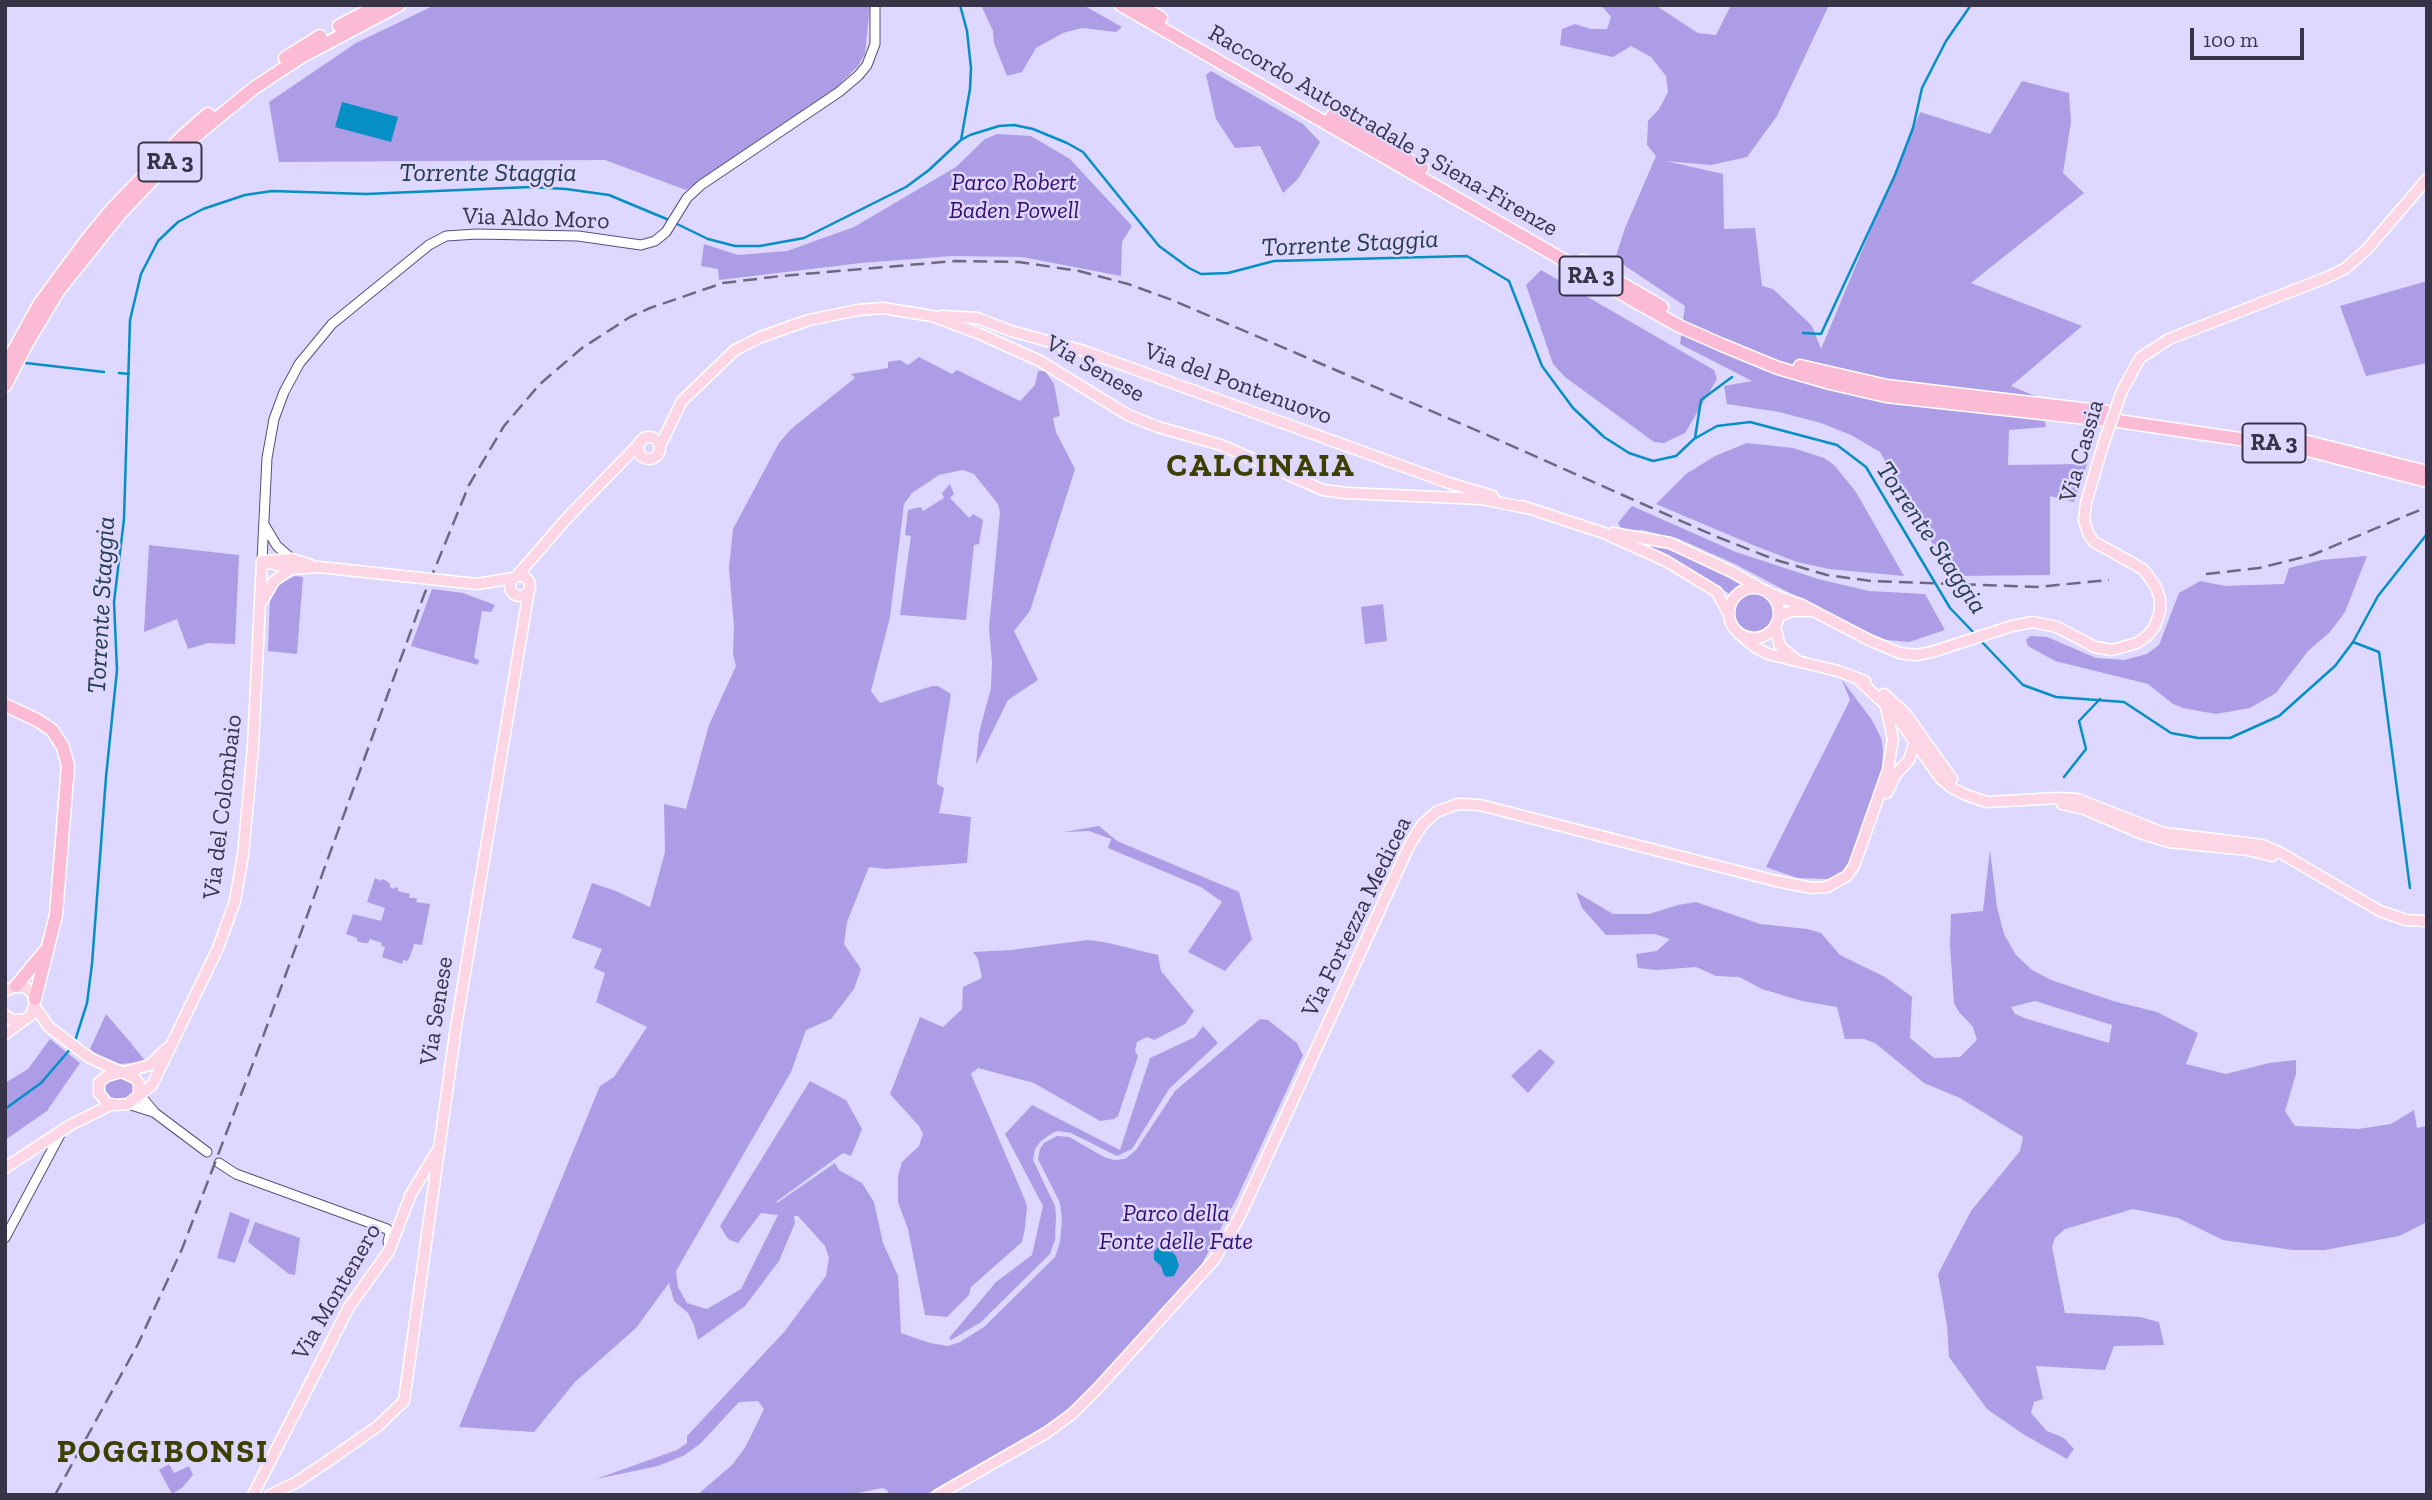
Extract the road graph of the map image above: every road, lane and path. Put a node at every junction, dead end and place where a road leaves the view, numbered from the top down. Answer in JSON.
{"nodes":[{"id":1,"x":379,"y":5,"type":"edge"},
{"id":2,"x":399,"y":5,"type":"edge"},
{"id":3,"x":876,"y":5,"type":"edge"},
{"id":4,"x":1121,"y":5,"type":"edge"},
{"id":5,"x":1139,"y":5,"type":"edge"},
{"id":6,"x":2427,"y":180,"type":"edge"},
{"id":7,"x":932,"y":316,"type":"junction"},
{"id":8,"x":981,"y":320,"type":"junction"},
{"id":9,"x":977,"y":332,"type":"junction"},
{"id":10,"x":5,"y":366,"type":"edge"},
{"id":11,"x":5,"y":386,"type":"edge"},
{"id":12,"x":2113,"y":416,"type":"junction"},
{"id":13,"x":656,"y":442,"type":"junction"},
{"id":14,"x":640,"y":443,"type":"junction"},
{"id":15,"x":641,"y":456,"type":"junction"},
{"id":16,"x":618,"y":464,"type":"junction"},
{"id":17,"x":2427,"y":472,"type":"edge"},
{"id":18,"x":2427,"y":481,"type":"edge"},
{"id":19,"x":1458,"y":485,"type":"junction"},
{"id":20,"x":1444,"y":498,"type":"junction"},
{"id":21,"x":1526,"y":508,"type":"junction"},
{"id":22,"x":264,"y":524,"type":"junction"},
{"id":23,"x":1604,"y":533,"type":"junction"},
{"id":24,"x":543,"y":545,"type":"junction"},
{"id":25,"x":262,"y":561,"type":"junction"},
{"id":26,"x":292,"y":564,"type":"junction"},
{"id":27,"x":515,"y":577,"type":"junction"},
{"id":28,"x":477,"y":584,"type":"junction"},
{"id":29,"x":530,"y":587,"type":"junction"},
{"id":30,"x":1760,"y":588,"type":"junction"},
{"id":31,"x":512,"y":593,"type":"junction"},
{"id":32,"x":1771,"y":594,"type":"junction"},
{"id":33,"x":261,"y":606,"type":"junction"},
{"id":34,"x":1815,"y":612,"type":"junction"},
{"id":35,"x":1729,"y":615,"type":"junction"},
{"id":36,"x":1778,"y":622,"type":"junction"},
{"id":37,"x":522,"y":629,"type":"junction"},
{"id":38,"x":1738,"y":633,"type":"junction"},
{"id":39,"x":1799,"y":661,"type":"junction"},
{"id":40,"x":1891,"y":704,"type":"junction"},
{"id":41,"x":5,"y":705,"type":"edge"},
{"id":42,"x":1915,"y":742,"type":"junction"},
{"id":43,"x":1928,"y":762,"type":"junction"},
{"id":44,"x":1907,"y":764,"type":"junction"},
{"id":45,"x":2042,"y":800,"type":"junction"},
{"id":46,"x":2000,"y":801,"type":"junction"},
{"id":47,"x":2311,"y":872,"type":"junction"},
{"id":48,"x":1847,"y":876,"type":"junction"},
{"id":49,"x":2427,"y":921,"type":"edge"},
{"id":50,"x":50,"y":946,"type":"junction"},
{"id":51,"x":11,"y":988,"type":"edge"},
{"id":52,"x":35,"y":1003,"type":"junction"},
{"id":53,"x":5,"y":1015,"type":"edge"},
{"id":54,"x":23,"y":1020,"type":"junction"},
{"id":55,"x":49,"y":1027,"type":"junction"},
{"id":56,"x":5,"y":1034,"type":"edge"},
{"id":57,"x":170,"y":1044,"type":"junction"},
{"id":58,"x":90,"y":1058,"type":"junction"},
{"id":59,"x":123,"y":1072,"type":"junction"},
{"id":60,"x":100,"y":1080,"type":"junction"},
{"id":61,"x":139,"y":1094,"type":"junction"},
{"id":62,"x":128,"y":1104,"type":"junction"},
{"id":63,"x":111,"y":1105,"type":"junction"},
{"id":64,"x":155,"y":1113,"type":"junction"},
{"id":65,"x":62,"y":1130,"type":"junction"},
{"id":66,"x":438,"y":1148,"type":"junction"},
{"id":67,"x":30,"y":1151,"type":"junction"},
{"id":68,"x":207,"y":1152,"type":"dead end"},
{"id":69,"x":219,"y":1163,"type":"dead end"},
{"id":70,"x":5,"y":1168,"type":"edge"},
{"id":71,"x":38,"y":1174,"type":"junction"},
{"id":72,"x":411,"y":1194,"type":"junction"},
{"id":73,"x":433,"y":1194,"type":"junction"},
{"id":74,"x":5,"y":1238,"type":"edge"},
{"id":75,"x":353,"y":1300,"type":"junction"},
{"id":76,"x":259,"y":1483,"type":"junction"},
{"id":77,"x":253,"y":1495,"type":"edge"},
{"id":78,"x":264,"y":1495,"type":"edge"},
{"id":79,"x":270,"y":1495,"type":"edge"},
{"id":80,"x":937,"y":1495,"type":"edge"}],
"edges":[{"from":1,"to":10,"type":"highway","number":"RA 3"},
{"from":2,"to":11,"type":"highway","number":"RA 3"},
{"from":3,"to":22,"type":"street","name":"Via Aldo Moro"},
{"from":4,"to":12,"type":"highway","name":"Raccordo Autostradale 3 Siena-Firenze","number":"RA 3"},
{"from":5,"to":12,"type":"highway","name":"Raccordo Autostradale 3 Siena-Firenze","number":"RA 3"},
{"from":6,"to":34,"type":"main road","name":"Via Cassia","bridge":true},
{"from":7,"to":8,"type":"main road","name":"Via del Pontenuovo"},
{"from":7,"to":9,"type":"main road","name":"Via Senese"},
{"from":7,"to":13,"type":"main road","name":"Via Senese"},
{"from":8,"to":9,"type":"main road"},
{"from":8,"to":19,"type":"main road","name":"Via del Pontenuovo"},
{"from":9,"to":20,"type":"main road","name":"Via Senese"},
{"from":12,"to":17,"type":"highway","name":"Raccordo Autostradale 3 Siena-Firenze","number":"RA 3"},
{"from":12,"to":18,"type":"highway","name":"Raccordo Autostradale 3 Siena-Firenze","number":"RA 3"},
{"from":13,"to":14,"type":"main road","name":"Via Senese"},
{"from":13,"to":15,"type":"main road","name":"Via Senese"},
{"from":14,"to":15,"type":"main road"},
{"from":14,"to":16,"type":"main road","name":"Via Senese"},
{"from":15,"to":16,"type":"main road","name":"Via Senese"},
{"from":16,"to":24,"type":"main road","name":"Via Senese"},
{"from":19,"to":20,"type":"main road"},
{"from":19,"to":21,"type":"main road","name":"Via del Pontenuovo"},
{"from":20,"to":21,"type":"main road","name":"Via Senese"},
{"from":21,"to":23,"type":"main road","name":"Via Cassia"},
{"from":22,"to":25,"type":"street","name":"Via Aldo Moro"},
{"from":22,"to":26,"type":"street"},
{"from":23,"to":30,"type":"main road","name":"Via Cassia"},
{"from":23,"to":35,"type":"main road","name":"Via Cassia"},
{"from":24,"to":27,"type":"main road","name":"Via Senese"},
{"from":24,"to":29,"type":"main road","name":"Via Senese"},
{"from":25,"to":26,"type":"main road"},
{"from":25,"to":33,"type":"main road","name":"Via del Colombaio"},
{"from":26,"to":28,"type":"main road","bridge":true},
{"from":26,"to":33,"type":"main road"},
{"from":27,"to":28,"type":"main road"},
{"from":27,"to":29,"type":"main road"},
{"from":27,"to":31,"type":"main road"},
{"from":28,"to":31,"type":"main road"},
{"from":29,"to":31,"type":"main road"},
{"from":29,"to":37,"type":"main road","name":"Via Senese"},
{"from":30,"to":32,"type":"main road","name":"Via Cassia"},
{"from":30,"to":35,"type":"main road"},
{"from":31,"to":37,"type":"main road","name":"Via Senese"},
{"from":32,"to":34,"type":"main road","name":"Via Cassia"},
{"from":32,"to":36,"type":"main road"},
{"from":33,"to":57,"type":"main road","name":"Via del Colombaio"},
{"from":34,"to":36,"type":"main road"},
{"from":35,"to":38,"type":"main road","name":"Via Cassia"},
{"from":36,"to":38,"type":"main road"},
{"from":36,"to":39,"type":"main road"},
{"from":37,"to":66,"type":"main road","name":"Via Senese"},
{"from":38,"to":39,"type":"main road"},
{"from":39,"to":40,"type":"main road"},
{"from":40,"to":42,"type":"main road"},
{"from":40,"to":46,"type":"main road"},
{"from":40,"to":48,"type":"main road"},
{"from":41,"to":50,"type":"highway"},
{"from":42,"to":43,"type":"main road"},
{"from":42,"to":44,"type":"main road"},
{"from":43,"to":44,"type":"main road"},
{"from":43,"to":46,"type":"main road"},
{"from":44,"to":48,"type":"main road"},
{"from":45,"to":46,"type":"main road"},
{"from":45,"to":47,"type":"main road"},
{"from":45,"to":47,"type":"main road"},
{"from":47,"to":49,"type":"main road"},
{"from":48,"to":80,"type":"main road","name":"Via Fortezza Medicea"},
{"from":50,"to":51,"type":"highway"},
{"from":50,"to":52,"type":"highway"},
{"from":51,"to":52,"type":"main road"},
{"from":52,"to":54,"type":"main road"},
{"from":52,"to":55,"type":"main road"},
{"from":53,"to":54,"type":"main road"},
{"from":54,"to":55,"type":"main road"},
{"from":54,"to":56,"type":"main road"},
{"from":55,"to":58,"type":"main road"},
{"from":57,"to":59,"type":"main road"},
{"from":57,"to":61,"type":"main road","name":"Via del Colombaio"},
{"from":58,"to":59,"type":"main road"},
{"from":58,"to":60,"type":"main road"},
{"from":59,"to":60,"type":"main road"},
{"from":59,"to":61,"type":"main road"},
{"from":60,"to":63,"type":"main road"},
{"from":61,"to":62,"type":"main road"},
{"from":61,"to":64,"type":"street"},
{"from":62,"to":63,"type":"main road"},
{"from":62,"to":64,"type":"street"},
{"from":63,"to":65,"type":"main road"},
{"from":64,"to":68,"type":"street"},
{"from":65,"to":67,"type":"main road"},
{"from":65,"to":71,"type":"street"},
{"from":66,"to":72,"type":"main road","name":"Via Montenero"},
{"from":66,"to":73,"type":"main road","name":"Via Senese"},
{"from":67,"to":70,"type":"main road"},
{"from":67,"to":71,"type":"street"},
{"from":69,"to":75,"type":"street"},
{"from":71,"to":74,"type":"street"},
{"from":72,"to":73,"type":"main road"},
{"from":72,"to":75,"type":"main road","name":"Via Montenero"},
{"from":73,"to":79,"type":"main road","name":"Via Senese"},
{"from":75,"to":76,"type":"main road","name":"Via Montenero"},
{"from":76,"to":77,"type":"main road","name":"Via Montenero"},
{"from":76,"to":78,"type":"main road"}]}
